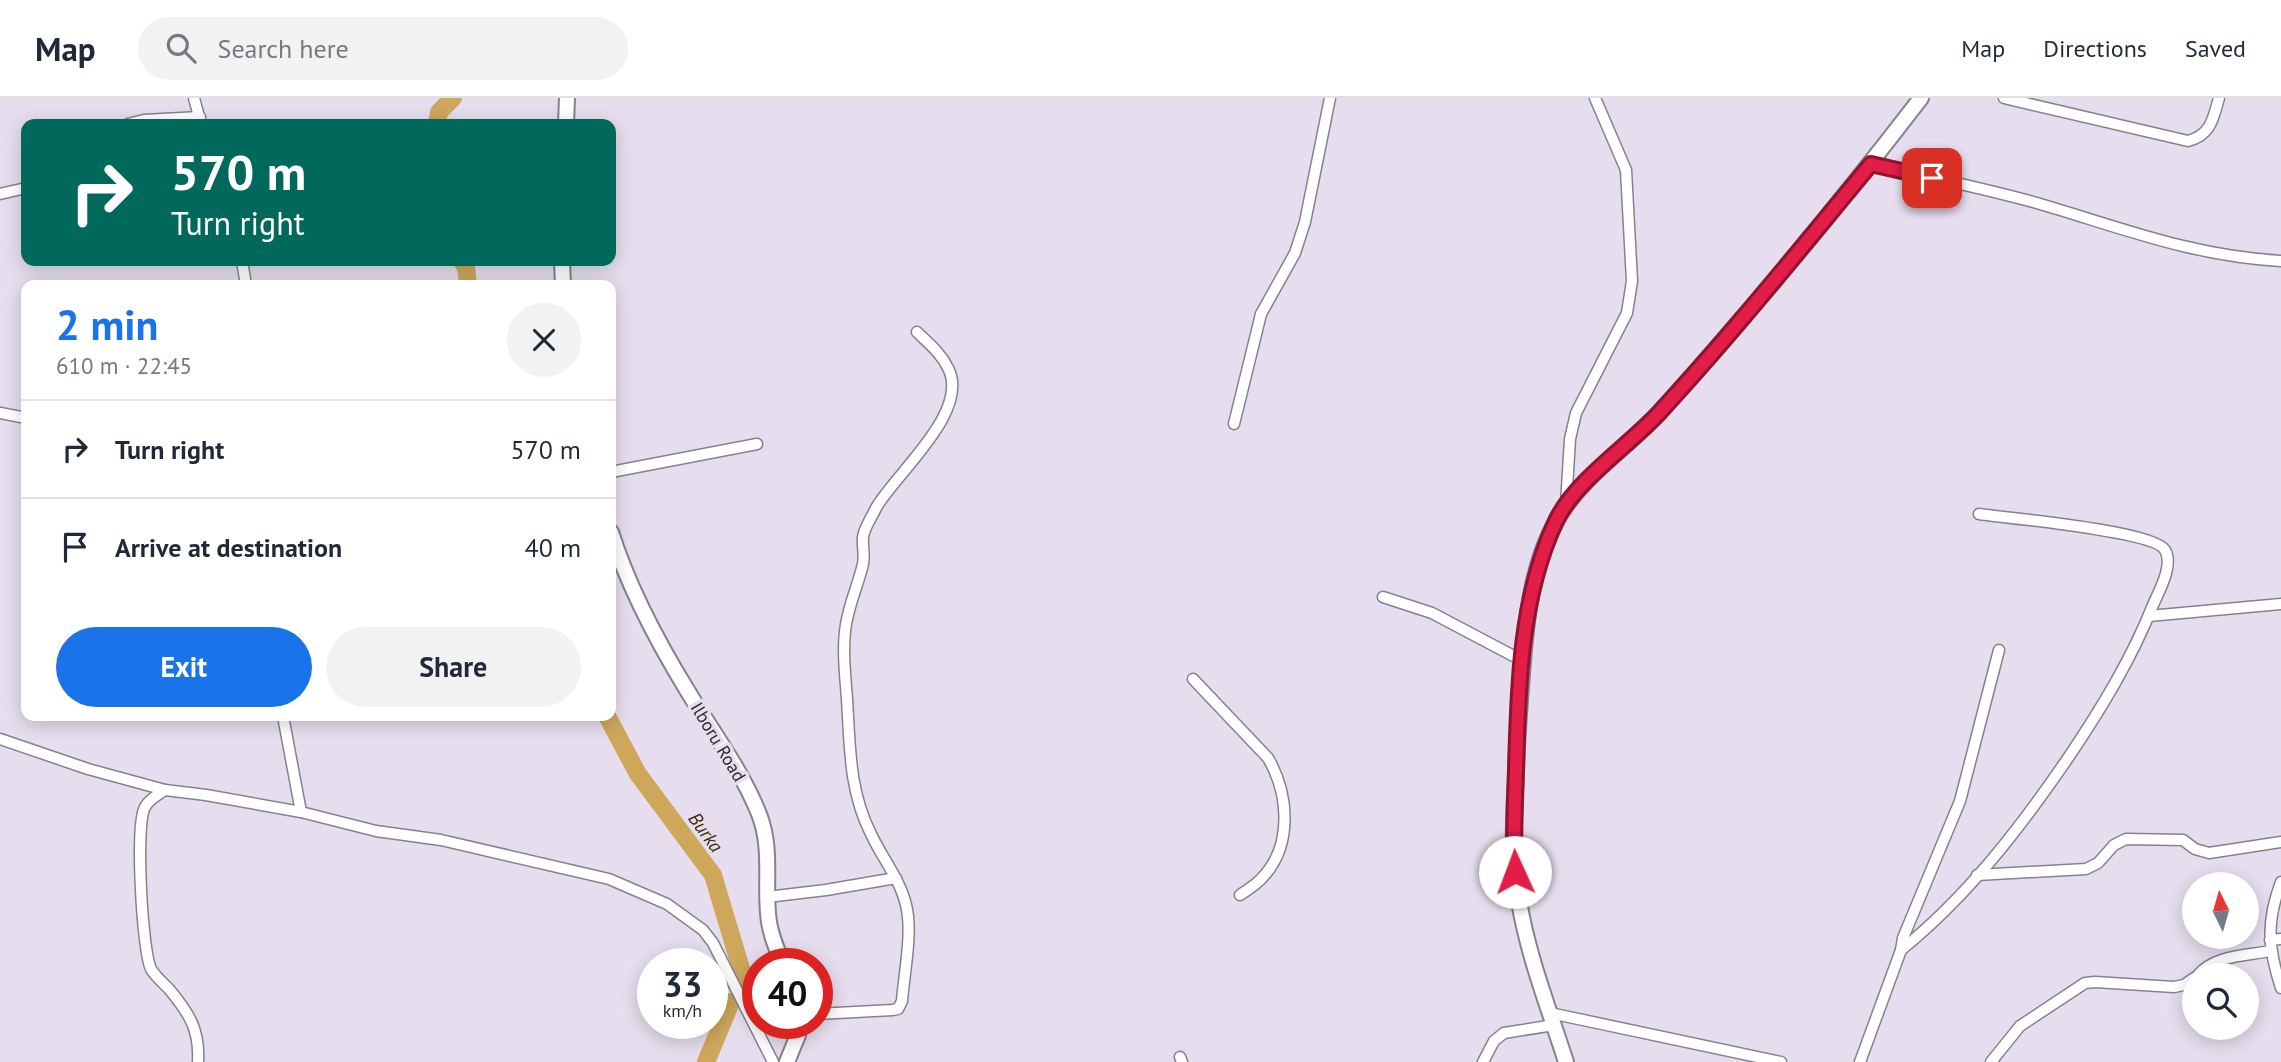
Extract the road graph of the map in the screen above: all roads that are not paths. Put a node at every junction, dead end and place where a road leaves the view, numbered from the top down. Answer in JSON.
{"nodes":[{"id":1,"x":194,"y":98,"type":"edge"},
{"id":2,"x":567,"y":98,"type":"edge"},
{"id":3,"x":1331,"y":98,"type":"edge"},
{"id":4,"x":1595,"y":98,"type":"edge"},
{"id":5,"x":1921,"y":98,"type":"edge"},
{"id":6,"x":2004,"y":98,"type":"edge"},
{"id":7,"x":2219,"y":98,"type":"edge"},
{"id":8,"x":199,"y":119,"type":"edge"},
{"id":9,"x":566,"y":119,"type":"edge"},
{"id":10,"x":1871,"y":164,"type":"junction"},
{"id":11,"x":21,"y":189,"type":"edge"},
{"id":12,"x":0,"y":194,"type":"edge"},
{"id":13,"x":2281,"y":261,"type":"edge"},
{"id":14,"x":917,"y":332,"type":"dead end"},
{"id":15,"x":0,"y":413,"type":"edge"},
{"id":16,"x":21,"y":417,"type":"edge"},
{"id":17,"x":1234,"y":424,"type":"dead end"},
{"id":18,"x":757,"y":443,"type":"dead end"},
{"id":19,"x":616,"y":471,"type":"edge"},
{"id":20,"x":1566,"y":505,"type":"junction"},
{"id":21,"x":1979,"y":514,"type":"dead end"},
{"id":22,"x":616,"y":544,"type":"edge"},
{"id":23,"x":1383,"y":597,"type":"dead end"},
{"id":24,"x":2281,"y":604,"type":"edge"},
{"id":25,"x":2149,"y":616,"type":"junction"},
{"id":26,"x":1999,"y":650,"type":"dead end"},
{"id":27,"x":1523,"y":661,"type":"junction"},
{"id":28,"x":1193,"y":679,"type":"dead end"},
{"id":29,"x":284,"y":721,"type":"edge"},
{"id":30,"x":0,"y":739,"type":"edge"},
{"id":31,"x":165,"y":790,"type":"junction"},
{"id":32,"x":301,"y":812,"type":"junction"},
{"id":33,"x":2281,"y":842,"type":"edge"},
{"id":34,"x":1978,"y":875,"type":"junction"},
{"id":35,"x":895,"y":878,"type":"junction"},
{"id":36,"x":2281,"y":882,"type":"edge"},
{"id":37,"x":1240,"y":895,"type":"dead end"},
{"id":38,"x":767,"y":897,"type":"junction"},
{"id":39,"x":2275,"y":940,"type":"edge"},
{"id":40,"x":778,"y":948,"type":"edge"},
{"id":41,"x":1901,"y":950,"type":"junction"},
{"id":42,"x":2270,"y":951,"type":"junction"},
{"id":43,"x":2211,"y":963,"type":"edge"},
{"id":44,"x":2182,"y":985,"type":"edge"},
{"id":45,"x":2281,"y":988,"type":"edge"},
{"id":46,"x":833,"y":1013,"type":"edge"},
{"id":47,"x":1552,"y":1019,"type":"junction"},
{"id":48,"x":796,"y":1039,"type":"edge"},
{"id":49,"x":198,"y":1062,"type":"edge"},
{"id":50,"x":773,"y":1062,"type":"edge"},
{"id":51,"x":787,"y":1062,"type":"edge"},
{"id":52,"x":1483,"y":1062,"type":"edge"},
{"id":53,"x":1566,"y":1062,"type":"edge"},
{"id":54,"x":1781,"y":1062,"type":"edge"},
{"id":55,"x":1860,"y":1062,"type":"edge"},
{"id":56,"x":1991,"y":1062,"type":"edge"}],
"edges":[{"from":1,"to":8,"type":"street"},
{"from":2,"to":9,"type":"street"},
{"from":3,"to":17,"type":"street"},
{"from":4,"to":20,"type":"street"},
{"from":5,"to":10,"type":"street"},
{"from":6,"to":7,"type":"street"},
{"from":10,"to":13,"type":"street"},
{"from":10,"to":20,"type":"street"},
{"from":11,"to":12,"type":"street"},
{"from":14,"to":35,"type":"street"},
{"from":15,"to":16,"type":"street"},
{"from":18,"to":19,"type":"street"},
{"from":20,"to":27,"type":"street"},
{"from":21,"to":25,"type":"street"},
{"from":22,"to":38,"type":"street","name":"Ilboru Road"},
{"from":23,"to":27,"type":"street"},
{"from":24,"to":25,"type":"street"},
{"from":25,"to":34,"type":"street"},
{"from":26,"to":41,"type":"street"},
{"from":27,"to":47,"type":"street"},
{"from":28,"to":37,"type":"street"},
{"from":29,"to":32,"type":"street"},
{"from":30,"to":31,"type":"street"},
{"from":31,"to":32,"type":"street"},
{"from":31,"to":49,"type":"street"},
{"from":32,"to":50,"type":"street"},
{"from":33,"to":34,"type":"street"},
{"from":34,"to":41,"type":"street"},
{"from":35,"to":38,"type":"street"},
{"from":35,"to":46,"type":"street"},
{"from":36,"to":39,"type":"street"},
{"from":38,"to":40,"type":"street","name":"Ilboru Road"},
{"from":39,"to":42,"type":"street"},
{"from":41,"to":55,"type":"street"},
{"from":42,"to":43,"type":"street"},
{"from":42,"to":45,"type":"street"},
{"from":44,"to":56,"type":"street"},
{"from":47,"to":52,"type":"street"},
{"from":47,"to":53,"type":"street"},
{"from":47,"to":54,"type":"street"},
{"from":48,"to":51,"type":"street"}]}
